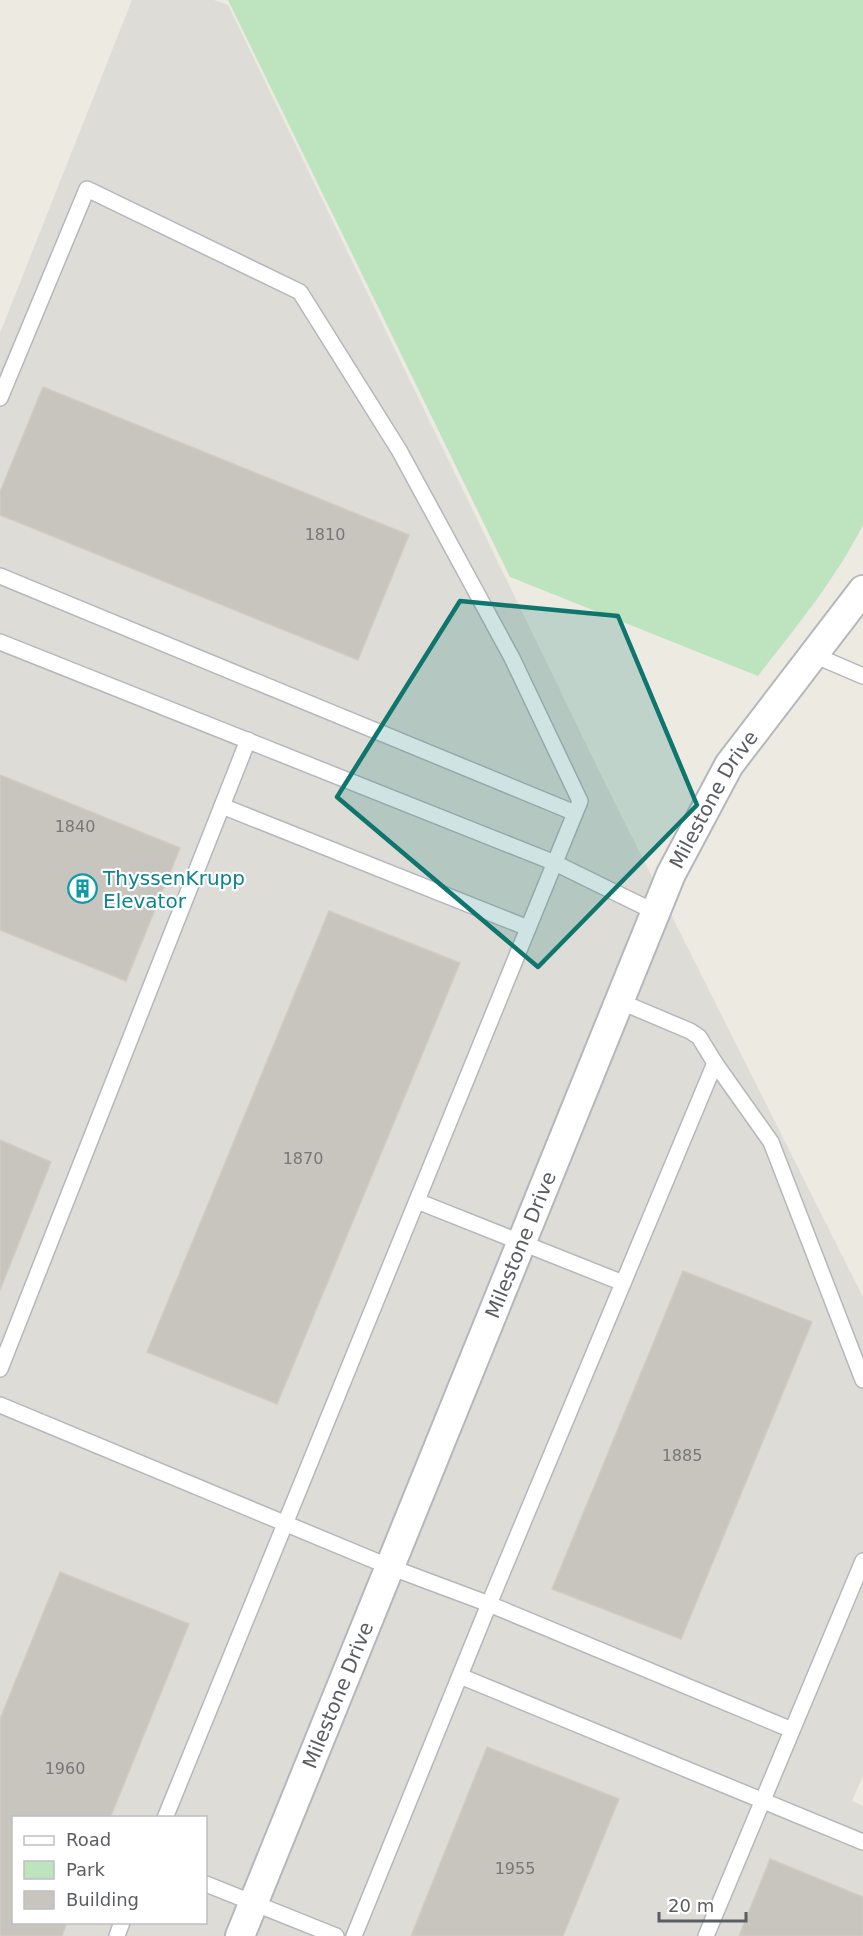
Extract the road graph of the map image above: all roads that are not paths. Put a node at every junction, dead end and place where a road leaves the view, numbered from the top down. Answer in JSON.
{"nodes":[{"id":1,"x":0,"y":398,"type":"edge"},
{"id":2,"x":0,"y":576,"type":"edge"},
{"id":3,"x":863,"y":590,"type":"edge"},
{"id":4,"x":0,"y":642,"type":"edge"},
{"id":5,"x":814,"y":655,"type":"junction"},
{"id":6,"x":863,"y":676,"type":"edge"},
{"id":7,"x":248,"y":740,"type":"junction"},
{"id":8,"x":222,"y":806,"type":"junction"},
{"id":9,"x":575,"y":813,"type":"junction"},
{"id":10,"x":555,"y":863,"type":"junction"},
{"id":11,"x":655,"y":912,"type":"junction"},
{"id":12,"x":528,"y":928,"type":"junction"},
{"id":13,"x":620,"y":1001,"type":"junction"},
{"id":14,"x":715,"y":1063,"type":"junction"},
{"id":15,"x":417,"y":1201,"type":"junction"},
{"id":16,"x":521,"y":1243,"type":"junction"},
{"id":17,"x":623,"y":1283,"type":"junction"},
{"id":18,"x":0,"y":1369,"type":"edge"},
{"id":19,"x":863,"y":1380,"type":"edge"},
{"id":20,"x":0,"y":1405,"type":"edge"},
{"id":21,"x":286,"y":1524,"type":"junction"},
{"id":22,"x":863,"y":1561,"type":"edge"},
{"id":23,"x":390,"y":1567,"type":"junction"},
{"id":24,"x":489,"y":1604,"type":"junction"},
{"id":25,"x":460,"y":1676,"type":"junction"},
{"id":26,"x":792,"y":1730,"type":"junction"},
{"id":27,"x":762,"y":1800,"type":"junction"},
{"id":28,"x":166,"y":1816,"type":"edge"},
{"id":29,"x":863,"y":1842,"type":"edge"},
{"id":30,"x":207,"y":1884,"type":"edge"},
{"id":31,"x":253,"y":1903,"type":"junction"},
{"id":32,"x":240,"y":1936,"type":"edge"},
{"id":33,"x":336,"y":1936,"type":"edge"},
{"id":34,"x":354,"y":1936,"type":"edge"},
{"id":35,"x":706,"y":1936,"type":"edge"}],
"edges":[{"from":1,"to":9,"type":"lane"},
{"from":2,"to":9,"type":"lane"},
{"from":3,"to":5,"type":"street","name":"Milestone Drive"},
{"from":4,"to":7,"type":"lane"},
{"from":5,"to":6,"type":"lane"},
{"from":5,"to":11,"type":"street","name":"Milestone Drive"},
{"from":7,"to":8,"type":"lane"},
{"from":7,"to":10,"type":"lane"},
{"from":8,"to":12,"type":"lane"},
{"from":8,"to":18,"type":"lane"},
{"from":9,"to":10,"type":"lane"},
{"from":10,"to":11,"type":"lane"},
{"from":10,"to":12,"type":"lane"},
{"from":11,"to":13,"type":"street","name":"Milestone Drive"},
{"from":12,"to":15,"type":"lane"},
{"from":13,"to":14,"type":"lane"},
{"from":13,"to":16,"type":"street","name":"Milestone Drive"},
{"from":14,"to":17,"type":"lane"},
{"from":14,"to":19,"type":"lane"},
{"from":15,"to":16,"type":"lane"},
{"from":15,"to":21,"type":"lane"},
{"from":16,"to":17,"type":"lane"},
{"from":16,"to":23,"type":"street","name":"Milestone Drive"},
{"from":17,"to":24,"type":"lane"},
{"from":20,"to":21,"type":"lane"},
{"from":21,"to":23,"type":"lane"},
{"from":21,"to":28,"type":"lane"},
{"from":22,"to":26,"type":"lane"},
{"from":23,"to":24,"type":"lane"},
{"from":23,"to":31,"type":"street","name":"Milestone Drive"},
{"from":24,"to":25,"type":"lane"},
{"from":24,"to":26,"type":"lane"},
{"from":25,"to":27,"type":"lane"},
{"from":25,"to":34,"type":"lane"},
{"from":26,"to":27,"type":"lane"},
{"from":27,"to":29,"type":"lane"},
{"from":27,"to":35,"type":"lane"},
{"from":30,"to":31,"type":"lane"},
{"from":31,"to":32,"type":"street","name":"Milestone Drive"},
{"from":31,"to":33,"type":"lane"}]}
